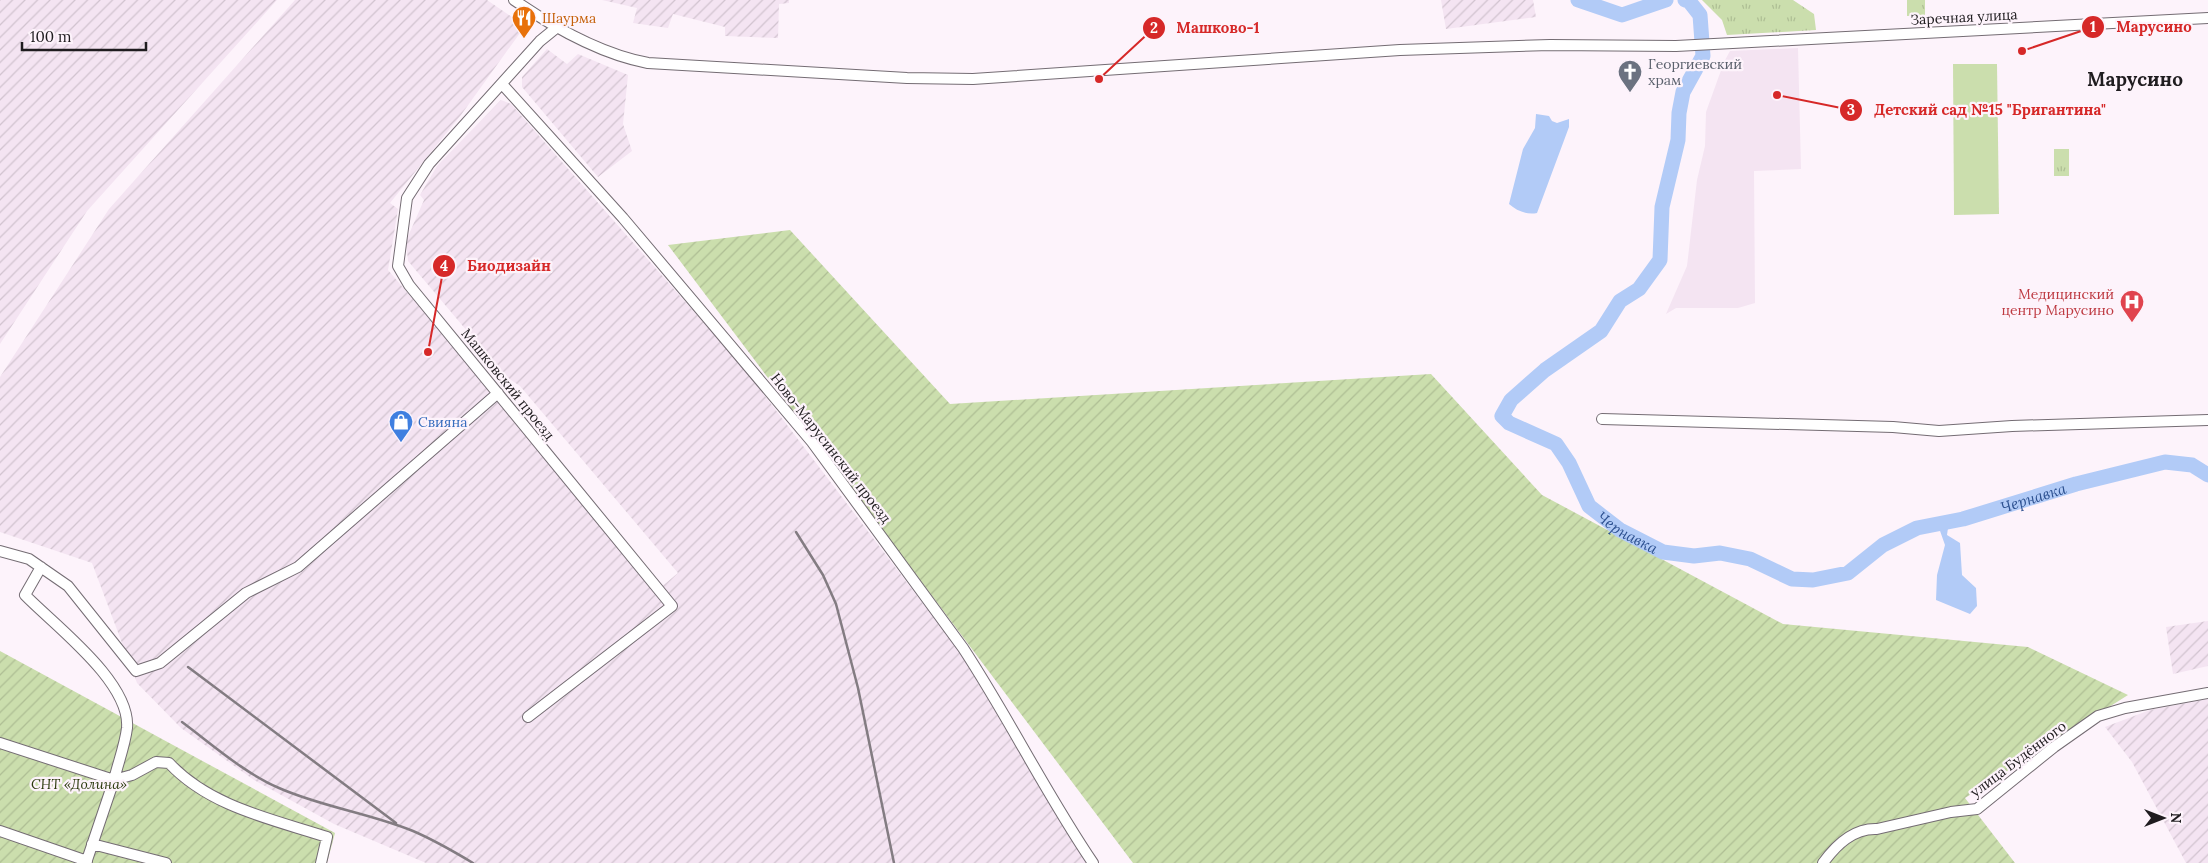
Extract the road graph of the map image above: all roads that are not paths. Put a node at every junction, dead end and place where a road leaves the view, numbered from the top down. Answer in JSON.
{"nodes":[{"id":1,"x":514,"y":0,"type":"edge"},
{"id":2,"x":2208,"y":18,"type":"edge"},
{"id":3,"x":556,"y":28,"type":"junction"},
{"id":4,"x":502,"y":84,"type":"junction"},
{"id":5,"x":498,"y":393,"type":"junction"},
{"id":6,"x":1602,"y":419,"type":"dead end"},
{"id":7,"x":2208,"y":420,"type":"edge"},
{"id":8,"x":0,"y":551,"type":"edge"},
{"id":9,"x":41,"y":567,"type":"junction"},
{"id":10,"x":2208,"y":693,"type":"edge"},
{"id":11,"x":528,"y":716,"type":"dead end"},
{"id":12,"x":0,"y":743,"type":"edge"},
{"id":13,"x":114,"y":780,"type":"junction"},
{"id":14,"x":0,"y":831,"type":"edge"},
{"id":15,"x":92,"y":844,"type":"junction"},
{"id":16,"x":86,"y":862,"type":"edge"},
{"id":17,"x":166,"y":863,"type":"edge"},
{"id":18,"x":321,"y":863,"type":"edge"},
{"id":19,"x":1093,"y":863,"type":"edge"},
{"id":20,"x":1823,"y":863,"type":"edge"}],
"edges":[{"from":1,"to":3,"type":"street","name":"Заречная улица"},
{"from":2,"to":3,"type":"street","name":"Заречная улица"},
{"from":3,"to":4,"type":"street","name":"Машковский проезд"},
{"from":4,"to":5,"type":"street","name":"Машковский проезд"},
{"from":4,"to":19,"type":"street","name":"Ново-Марусинский проезд"},
{"from":5,"to":9,"type":"street"},
{"from":5,"to":11,"type":"street","name":"Машковский проезд"},
{"from":6,"to":7,"type":"street"},
{"from":8,"to":9,"type":"street"},
{"from":9,"to":13,"type":"street"},
{"from":10,"to":20,"type":"street","name":"улица Будённого"},
{"from":12,"to":13,"type":"street"},
{"from":13,"to":15,"type":"street"},
{"from":13,"to":18,"type":"street"},
{"from":14,"to":16,"type":"street"},
{"from":15,"to":16,"type":"street"},
{"from":15,"to":17,"type":"street"}]}
